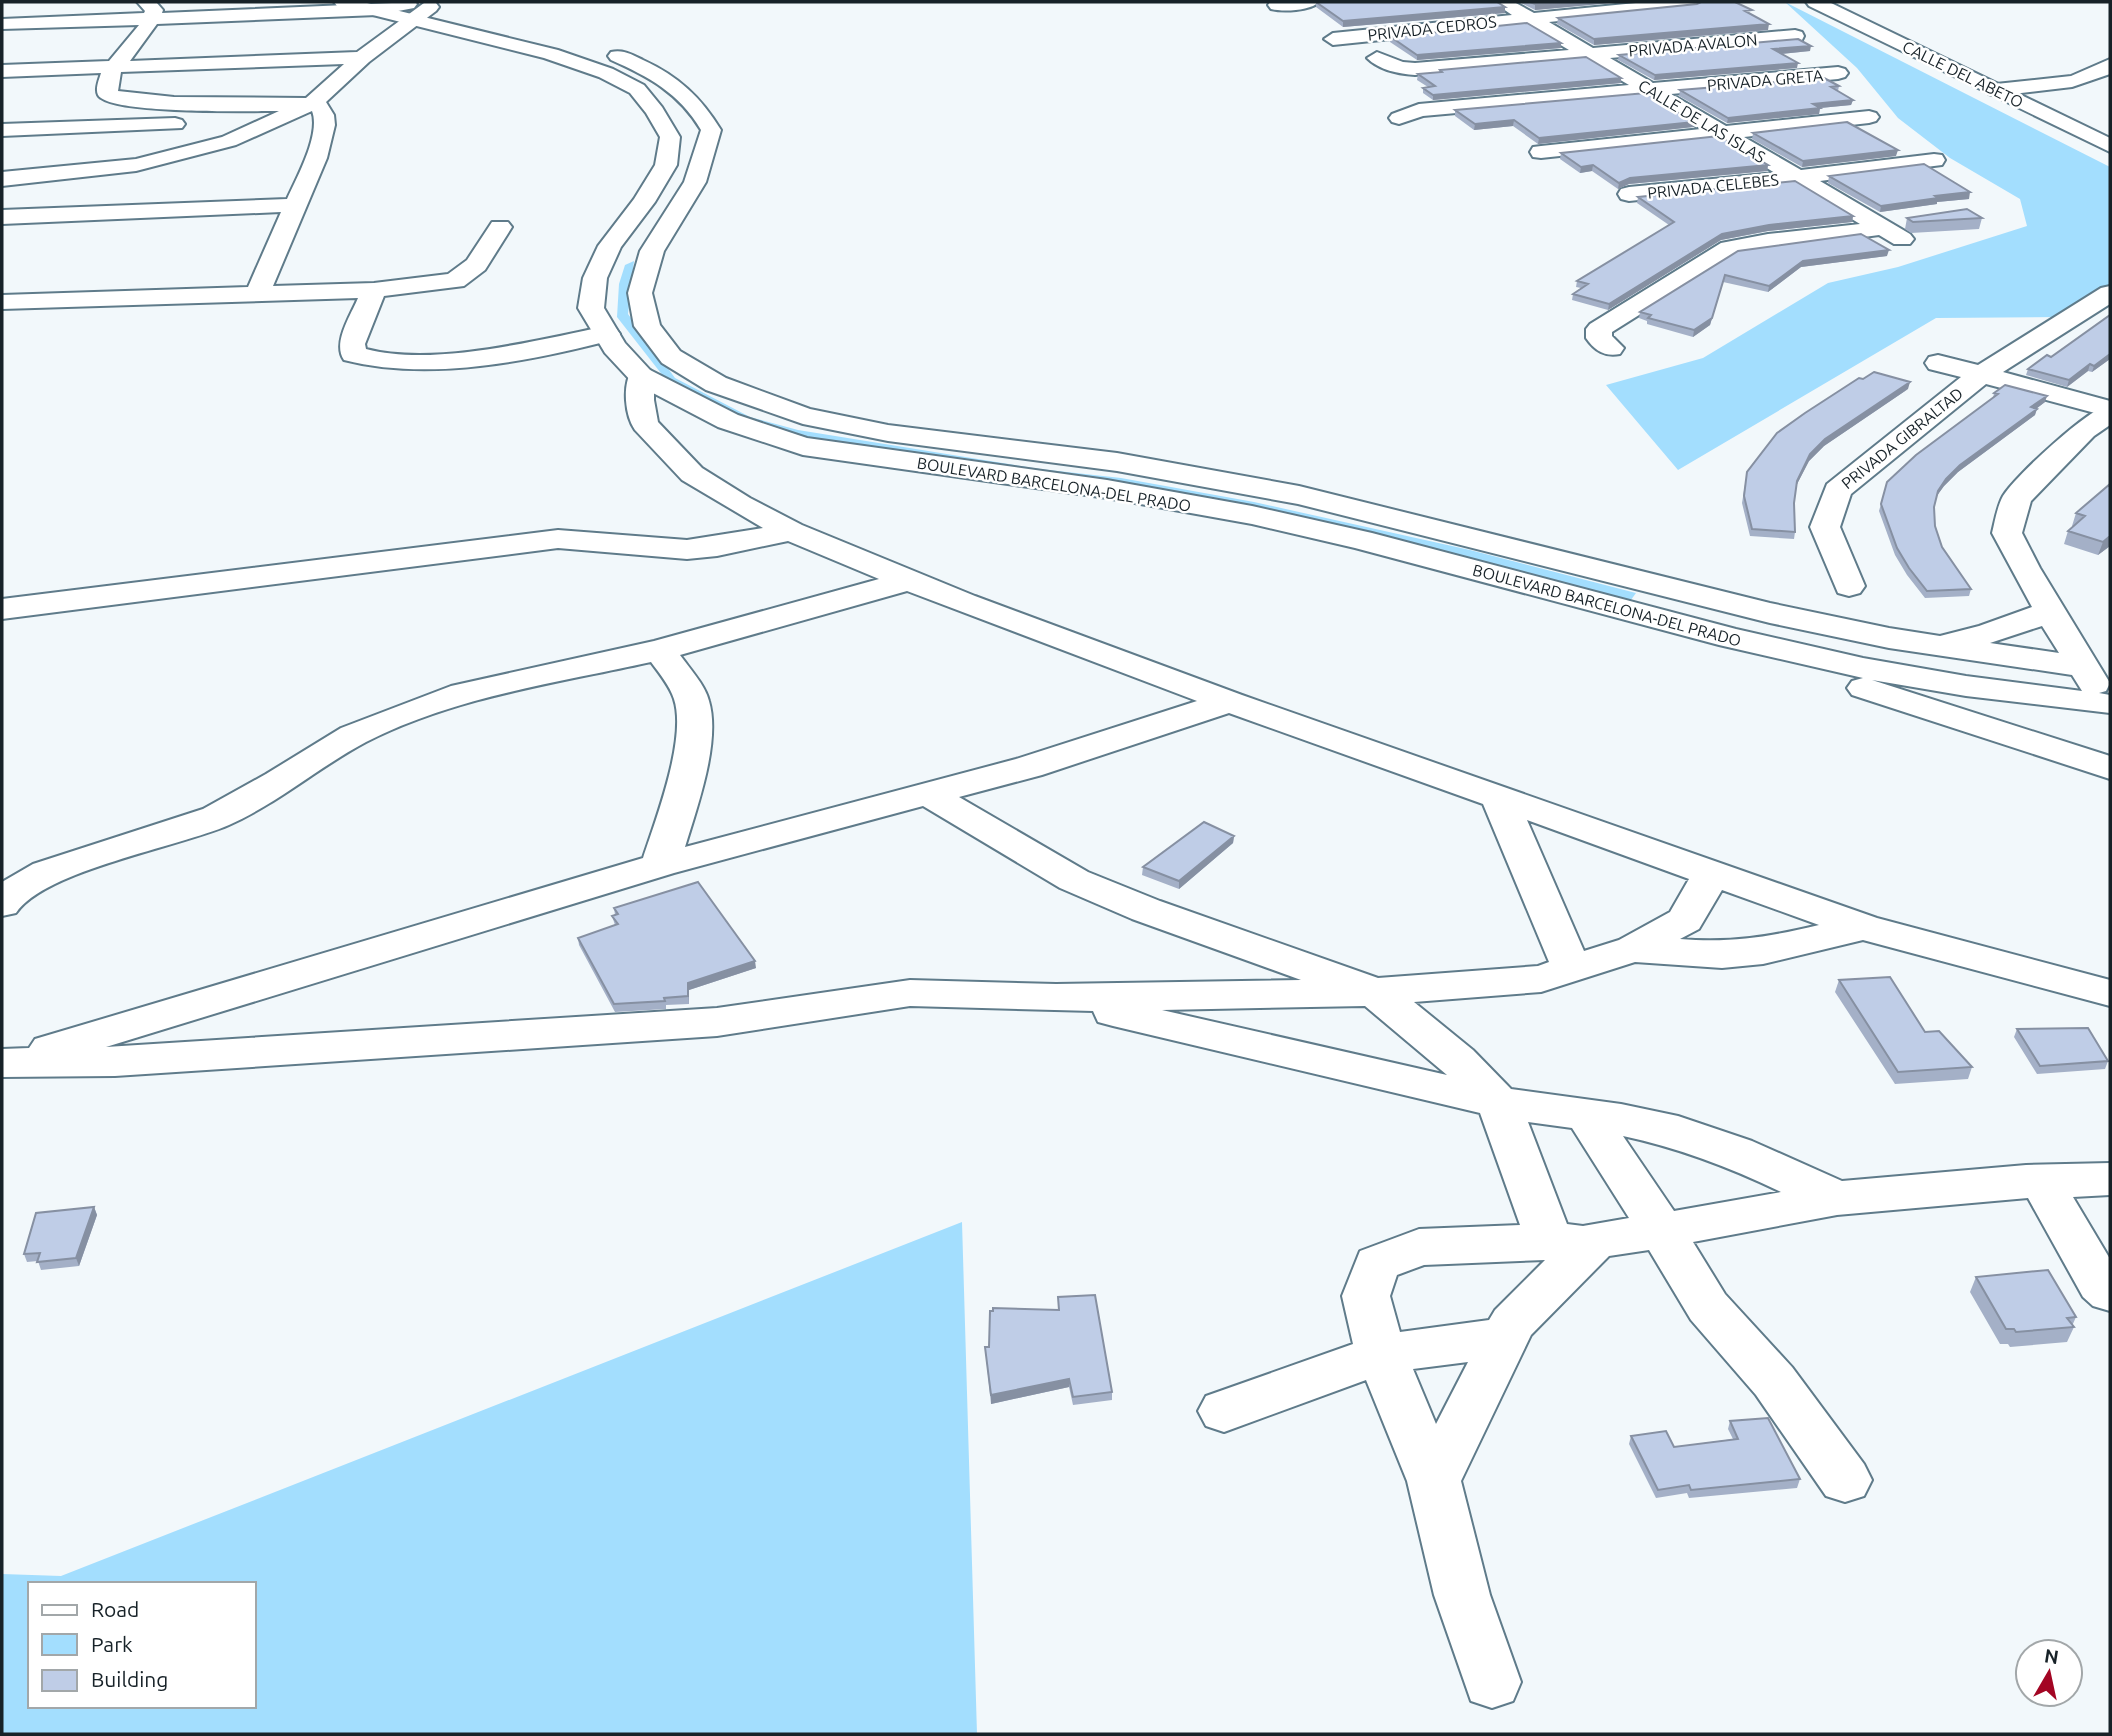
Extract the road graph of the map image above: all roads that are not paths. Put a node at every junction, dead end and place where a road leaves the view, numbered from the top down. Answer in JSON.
{"nodes":[{"id":1,"x":342,"y":2,"type":"edge"},
{"id":2,"x":1310,"y":2,"type":"edge"},
{"id":3,"x":1502,"y":2,"type":"edge"},
{"id":4,"x":1696,"y":2,"type":"edge"},
{"id":5,"x":1815,"y":2,"type":"edge"},
{"id":6,"x":1277,"y":5,"type":"dead end"},
{"id":7,"x":29,"y":6,"type":"dead end"},
{"id":8,"x":218,"y":7,"type":"edge"},
{"id":9,"x":416,"y":8,"type":"edge"},
{"id":10,"x":377,"y":10,"type":"junction"},
{"id":11,"x":149,"y":12,"type":"edge"},
{"id":12,"x":237,"y":15,"type":"junction"},
{"id":13,"x":1530,"y":18,"type":"junction"},
{"id":14,"x":118,"y":20,"type":"junction"},
{"id":15,"x":2,"y":24,"type":"edge"},
{"id":16,"x":1796,"y":36,"type":"edge"},
{"id":17,"x":1333,"y":38,"type":"dead end"},
{"id":18,"x":61,"y":41,"type":"dead end"},
{"id":19,"x":135,"y":44,"type":"junction"},
{"id":20,"x":36,"y":49,"type":"dead end"},
{"id":21,"x":1590,"y":54,"type":"junction"},
{"id":22,"x":362,"y":58,"type":"junction"},
{"id":23,"x":1377,"y":58,"type":"dead end"},
{"id":24,"x":2110,"y":65,"type":"edge"},
{"id":25,"x":174,"y":67,"type":"junction"},
{"id":26,"x":2,"y":69,"type":"edge"},
{"id":27,"x":42,"y":71,"type":"junction"},
{"id":28,"x":1838,"y":74,"type":"dead end"},
{"id":29,"x":109,"y":77,"type":"junction"},
{"id":30,"x":68,"y":88,"type":"dead end"},
{"id":31,"x":1650,"y":90,"type":"junction"},
{"id":32,"x":1996,"y":90,"type":"junction"},
{"id":33,"x":18,"y":92,"type":"dead end"},
{"id":34,"x":139,"y":99,"type":"junction"},
{"id":35,"x":311,"y":104,"type":"junction"},
{"id":36,"x":1870,"y":117,"type":"dead end"},
{"id":37,"x":1399,"y":118,"type":"dead end"},
{"id":38,"x":273,"y":121,"type":"junction"},
{"id":39,"x":2,"y":130,"type":"edge"},
{"id":40,"x":1722,"y":132,"type":"junction"},
{"id":41,"x":2110,"y":146,"type":"edge"},
{"id":42,"x":1541,"y":152,"type":"dead end"},
{"id":43,"x":1934,"y":160,"type":"dead end"},
{"id":44,"x":1798,"y":177,"type":"junction"},
{"id":45,"x":2,"y":179,"type":"edge"},
{"id":46,"x":1629,"y":194,"type":"dead end"},
{"id":47,"x":295,"y":205,"type":"junction"},
{"id":48,"x":2,"y":217,"type":"edge"},
{"id":49,"x":1914,"y":218,"type":"edge"},
{"id":50,"x":500,"y":227,"type":"dead end"},
{"id":51,"x":1886,"y":230,"type":"junction"},
{"id":52,"x":610,"y":246,"type":"junction"},
{"id":53,"x":652,"y":251,"type":"junction"},
{"id":54,"x":374,"y":290,"type":"junction"},
{"id":55,"x":2110,"y":293,"type":"edge"},
{"id":56,"x":257,"y":294,"type":"junction"},
{"id":57,"x":2,"y":302,"type":"edge"},
{"id":58,"x":607,"y":334,"type":"junction"},
{"id":59,"x":1611,"y":348,"type":"dead end"},
{"id":60,"x":1938,"y":363,"type":"dead end"},
{"id":61,"x":1981,"y":375,"type":"junction"},
{"id":62,"x":641,"y":376,"type":"junction"},
{"id":63,"x":2110,"y":411,"type":"edge"},
{"id":64,"x":2097,"y":433,"type":"edge"},
{"id":65,"x":791,"y":531,"type":"junction"},
{"id":66,"x":910,"y":580,"type":"junction"},
{"id":67,"x":1849,"y":586,"type":"dead end"},
{"id":68,"x":2,"y":608,"type":"edge"},
{"id":69,"x":2052,"y":611,"type":"junction"},
{"id":70,"x":1731,"y":638,"type":"junction"},
{"id":71,"x":1889,"y":638,"type":"junction"},
{"id":72,"x":660,"y":650,"type":"junction"},
{"id":73,"x":2085,"y":667,"type":"junction"},
{"id":74,"x":1230,"y":702,"type":"junction"},
{"id":75,"x":2108,"y":707,"type":"edge"},
{"id":76,"x":2110,"y":768,"type":"edge"},
{"id":77,"x":928,"y":794,"type":"junction"},
{"id":78,"x":1498,"y":797,"type":"junction"},
{"id":79,"x":660,"y":865,"type":"junction"},
{"id":80,"x":1712,"y":873,"type":"junction"},
{"id":81,"x":2,"y":904,"type":"edge"},
{"id":82,"x":1863,"y":927,"type":"junction"},
{"id":83,"x":1633,"y":949,"type":"junction"},
{"id":84,"x":1572,"y":969,"type":"junction"},
{"id":85,"x":1375,"y":992,"type":"junction"},
{"id":86,"x":2110,"y":993,"type":"edge"},
{"id":87,"x":1056,"y":998,"type":"junction"},
{"id":88,"x":3,"y":1063,"type":"edge"},
{"id":89,"x":1498,"y":1102,"type":"junction"},
{"id":90,"x":1586,"y":1115,"type":"junction"},
{"id":91,"x":2110,"y":1180,"type":"edge"},
{"id":92,"x":2041,"y":1181,"type":"junction"},
{"id":93,"x":1837,"y":1198,"type":"junction"},
{"id":94,"x":1662,"y":1231,"type":"junction"},
{"id":95,"x":1572,"y":1241,"type":"junction"},
{"id":96,"x":2110,"y":1293,"type":"edge"},
{"id":97,"x":1507,"y":1337,"type":"junction"},
{"id":98,"x":1381,"y":1354,"type":"junction"},
{"id":99,"x":1224,"y":1411,"type":"dead end"},
{"id":100,"x":1845,"y":1480,"type":"dead end"},
{"id":101,"x":1434,"y":1481,"type":"junction"},
{"id":102,"x":1492,"y":1682,"type":"dead end"}],
"edges":[{"from":1,"to":10,"type":"street","name":"BOULEVARD BARCELONA-DEL PRADO"},
{"from":2,"to":6,"type":"street"},
{"from":3,"to":13,"type":"street","name":"CALLE DE LAS ISLAS"},
{"from":4,"to":13,"type":"street","name":"PRIVADA CEDROS"},
{"from":5,"to":32,"type":"street","name":"CALLE DEL ABETO"},
{"from":7,"to":14,"type":"street"},
{"from":8,"to":11,"type":"street"},
{"from":8,"to":12,"type":"street"},
{"from":9,"to":10,"type":"street","name":"BOULEVARD BARCELONA-DEL PRADO"},
{"from":9,"to":22,"type":"street"},
{"from":9,"to":52,"type":"street","name":"BOULEVARD BARCELONA-DEL PRADO"},
{"from":9,"to":53,"type":"street","name":"BOULEVARD BARCELONA-DEL PRADO"},
{"from":10,"to":12,"type":"street"},
{"from":11,"to":12,"type":"street"},
{"from":11,"to":14,"type":"street"},
{"from":11,"to":18,"type":"street"},
{"from":11,"to":19,"type":"street"},
{"from":13,"to":17,"type":"street","name":"PRIVADA CEDROS"},
{"from":13,"to":21,"type":"street","name":"CALLE DE LAS ISLAS"},
{"from":14,"to":15,"type":"street"},
{"from":16,"to":21,"type":"street","name":"PRIVADA AVALON"},
{"from":19,"to":25,"type":"street"},
{"from":19,"to":29,"type":"street"},
{"from":20,"to":26,"type":"street"},
{"from":21,"to":23,"type":"street","name":"PRIVADA AVALON"},
{"from":21,"to":31,"type":"street","name":"CALLE DE LAS ISLAS"},
{"from":22,"to":25,"type":"street"},
{"from":22,"to":35,"type":"street"},
{"from":24,"to":32,"type":"street"},
{"from":25,"to":29,"type":"street"},
{"from":25,"to":34,"type":"street"},
{"from":26,"to":27,"type":"street"},
{"from":27,"to":29,"type":"street"},
{"from":27,"to":33,"type":"street"},
{"from":28,"to":31,"type":"street","name":"PRIVADA GRETA"},
{"from":29,"to":30,"type":"street"},
{"from":29,"to":34,"type":"street"},
{"from":31,"to":37,"type":"street","name":"PRIVADA GRETA"},
{"from":31,"to":40,"type":"street","name":"CALLE DE LAS ISLAS"},
{"from":32,"to":41,"type":"street","name":"CALLE DEL ABETO"},
{"from":34,"to":35,"type":"street"},
{"from":35,"to":38,"type":"street"},
{"from":35,"to":47,"type":"street"},
{"from":36,"to":40,"type":"street"},
{"from":38,"to":39,"type":"street"},
{"from":38,"to":45,"type":"street"},
{"from":40,"to":42,"type":"street"},
{"from":40,"to":44,"type":"street","name":"CALLE DE LAS ISLAS"},
{"from":43,"to":44,"type":"street","name":"PRIVADA CELEBES"},
{"from":44,"to":46,"type":"street","name":"PRIVADA CELEBES"},
{"from":44,"to":51,"type":"street","name":"CALLE DE LAS ISLAS"},
{"from":47,"to":48,"type":"street"},
{"from":47,"to":56,"type":"street"},
{"from":49,"to":51,"type":"street"},
{"from":50,"to":54,"type":"street"},
{"from":51,"to":59,"type":"street"},
{"from":52,"to":53,"type":"street"},
{"from":52,"to":58,"type":"street","name":"BOULEVARD BARCELONA-DEL PRADO"},
{"from":53,"to":71,"type":"street","name":"BOULEVARD BARCELONA-DEL PRADO"},
{"from":54,"to":56,"type":"street"},
{"from":54,"to":58,"type":"street"},
{"from":55,"to":61,"type":"street","name":"PRIVADA GIBRALTAD"},
{"from":56,"to":57,"type":"street"},
{"from":58,"to":62,"type":"street","name":"BOULEVARD BARCELONA-DEL PRADO"},
{"from":60,"to":61,"type":"street"},
{"from":61,"to":63,"type":"street"},
{"from":61,"to":67,"type":"street","name":"PRIVADA GIBRALTAD"},
{"from":62,"to":65,"type":"street"},
{"from":62,"to":70,"type":"street","name":"BOULEVARD BARCELONA-DEL PRADO"},
{"from":63,"to":64,"type":"street"},
{"from":64,"to":69,"type":"street"},
{"from":65,"to":66,"type":"street"},
{"from":65,"to":68,"type":"street"},
{"from":66,"to":72,"type":"street"},
{"from":66,"to":74,"type":"street"},
{"from":69,"to":71,"type":"street"},
{"from":69,"to":73,"type":"street"},
{"from":70,"to":75,"type":"street","name":"BOULEVARD BARCELONA-DEL PRADO"},
{"from":70,"to":76,"type":"street"},
{"from":71,"to":73,"type":"street","name":"BOULEVARD BARCELONA-DEL PRADO"},
{"from":72,"to":79,"type":"street"},
{"from":72,"to":81,"type":"street"},
{"from":73,"to":75,"type":"street"},
{"from":74,"to":77,"type":"street"},
{"from":74,"to":78,"type":"street"},
{"from":77,"to":79,"type":"street"},
{"from":77,"to":85,"type":"street"},
{"from":78,"to":80,"type":"street"},
{"from":78,"to":84,"type":"street"},
{"from":79,"to":88,"type":"street"},
{"from":80,"to":82,"type":"street"},
{"from":80,"to":83,"type":"street"},
{"from":82,"to":83,"type":"street"},
{"from":82,"to":86,"type":"street"},
{"from":83,"to":84,"type":"street"},
{"from":84,"to":85,"type":"street"},
{"from":85,"to":87,"type":"street"},
{"from":85,"to":89,"type":"street"},
{"from":87,"to":88,"type":"street"},
{"from":87,"to":89,"type":"street"},
{"from":89,"to":90,"type":"street"},
{"from":89,"to":95,"type":"street"},
{"from":90,"to":93,"type":"street"},
{"from":90,"to":94,"type":"street"},
{"from":91,"to":92,"type":"street"},
{"from":92,"to":93,"type":"street"},
{"from":92,"to":96,"type":"street"},
{"from":93,"to":94,"type":"street"},
{"from":94,"to":95,"type":"street"},
{"from":94,"to":100,"type":"street"},
{"from":95,"to":97,"type":"street"},
{"from":95,"to":98,"type":"street"},
{"from":97,"to":98,"type":"street"},
{"from":97,"to":101,"type":"street"},
{"from":98,"to":99,"type":"street"},
{"from":98,"to":101,"type":"street"},
{"from":101,"to":102,"type":"street"}]}
